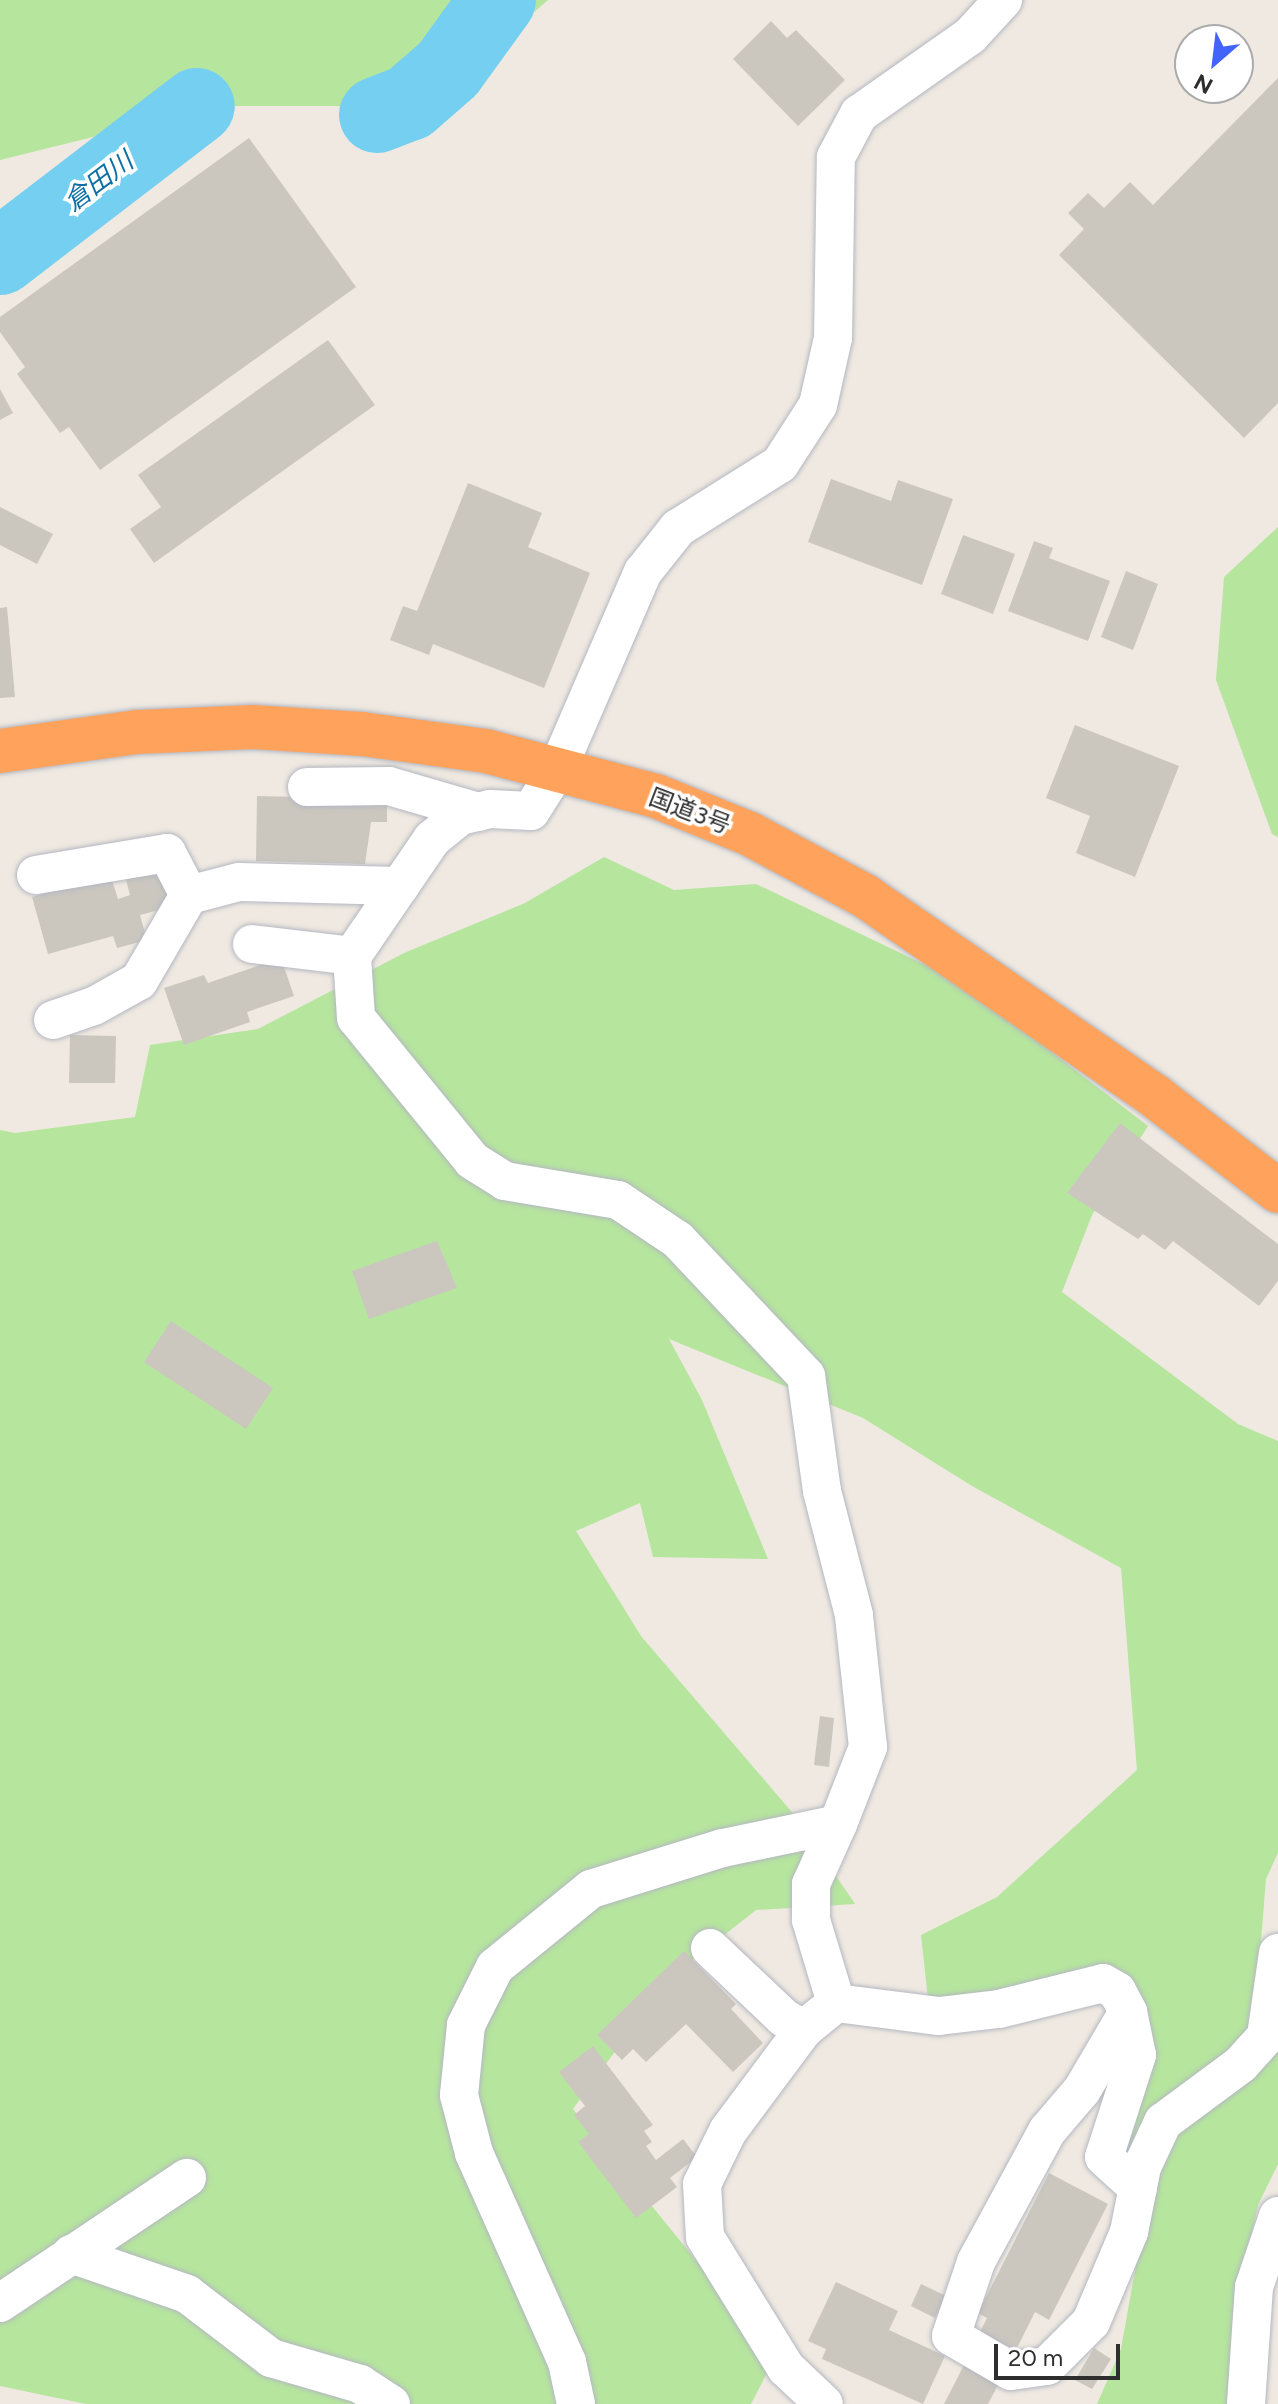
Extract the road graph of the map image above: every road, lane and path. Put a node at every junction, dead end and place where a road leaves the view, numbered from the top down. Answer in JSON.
{"nodes":[{"id":1,"x":1003,"y":0,"type":"edge"},
{"id":2,"x":0,"y":751,"type":"edge"},
{"id":3,"x":558,"y":768,"type":"junction"},
{"id":4,"x":307,"y":787,"type":"dead end"},
{"id":5,"x":478,"y":812,"type":"junction"},
{"id":6,"x":36,"y":875,"type":"dead end"},
{"id":7,"x":400,"y":886,"type":"junction"},
{"id":8,"x":189,"y":895,"type":"junction"},
{"id":9,"x":252,"y":944,"type":"dead end"},
{"id":10,"x":352,"y":956,"type":"junction"},
{"id":11,"x":53,"y":1020,"type":"dead end"},
{"id":12,"x":1278,"y":1191,"type":"edge"},
{"id":13,"x":838,"y":1824,"type":"junction"},
{"id":14,"x":710,"y":1948,"type":"dead end"},
{"id":15,"x":1278,"y":1953,"type":"edge"},
{"id":16,"x":836,"y":2003,"type":"junction"},
{"id":17,"x":1128,"y":2012,"type":"junction"},
{"id":18,"x":804,"y":2029,"type":"junction"},
{"id":19,"x":187,"y":2178,"type":"dead end"},
{"id":20,"x":1138,"y":2188,"type":"junction"},
{"id":21,"x":1278,"y":2216,"type":"edge"},
{"id":22,"x":71,"y":2254,"type":"junction"},
{"id":23,"x":0,"y":2303,"type":"edge"},
{"id":24,"x":391,"y":2404,"type":"edge"},
{"id":25,"x":576,"y":2404,"type":"edge"},
{"id":26,"x":824,"y":2404,"type":"edge"},
{"id":27,"x":1246,"y":2404,"type":"edge"}],
"edges":[{"from":1,"to":3,"type":"street"},
{"from":2,"to":3,"type":"highway","name":"国道3号"},
{"from":3,"to":5,"type":"street"},
{"from":3,"to":12,"type":"highway","name":"国道3号"},
{"from":4,"to":5,"type":"street"},
{"from":5,"to":7,"type":"street"},
{"from":6,"to":8,"type":"street"},
{"from":7,"to":8,"type":"street"},
{"from":7,"to":10,"type":"street"},
{"from":8,"to":11,"type":"street"},
{"from":9,"to":10,"type":"street"},
{"from":10,"to":13,"type":"street"},
{"from":13,"to":16,"type":"street"},
{"from":13,"to":25,"type":"street"},
{"from":14,"to":18,"type":"street"},
{"from":15,"to":20,"type":"street"},
{"from":16,"to":17,"type":"street"},
{"from":16,"to":18,"type":"street"},
{"from":17,"to":20,"type":"street"},
{"from":17,"to":20,"type":"street"},
{"from":18,"to":26,"type":"street"},
{"from":19,"to":22,"type":"street"},
{"from":21,"to":27,"type":"street"},
{"from":22,"to":23,"type":"street"},
{"from":22,"to":24,"type":"street"}]}
